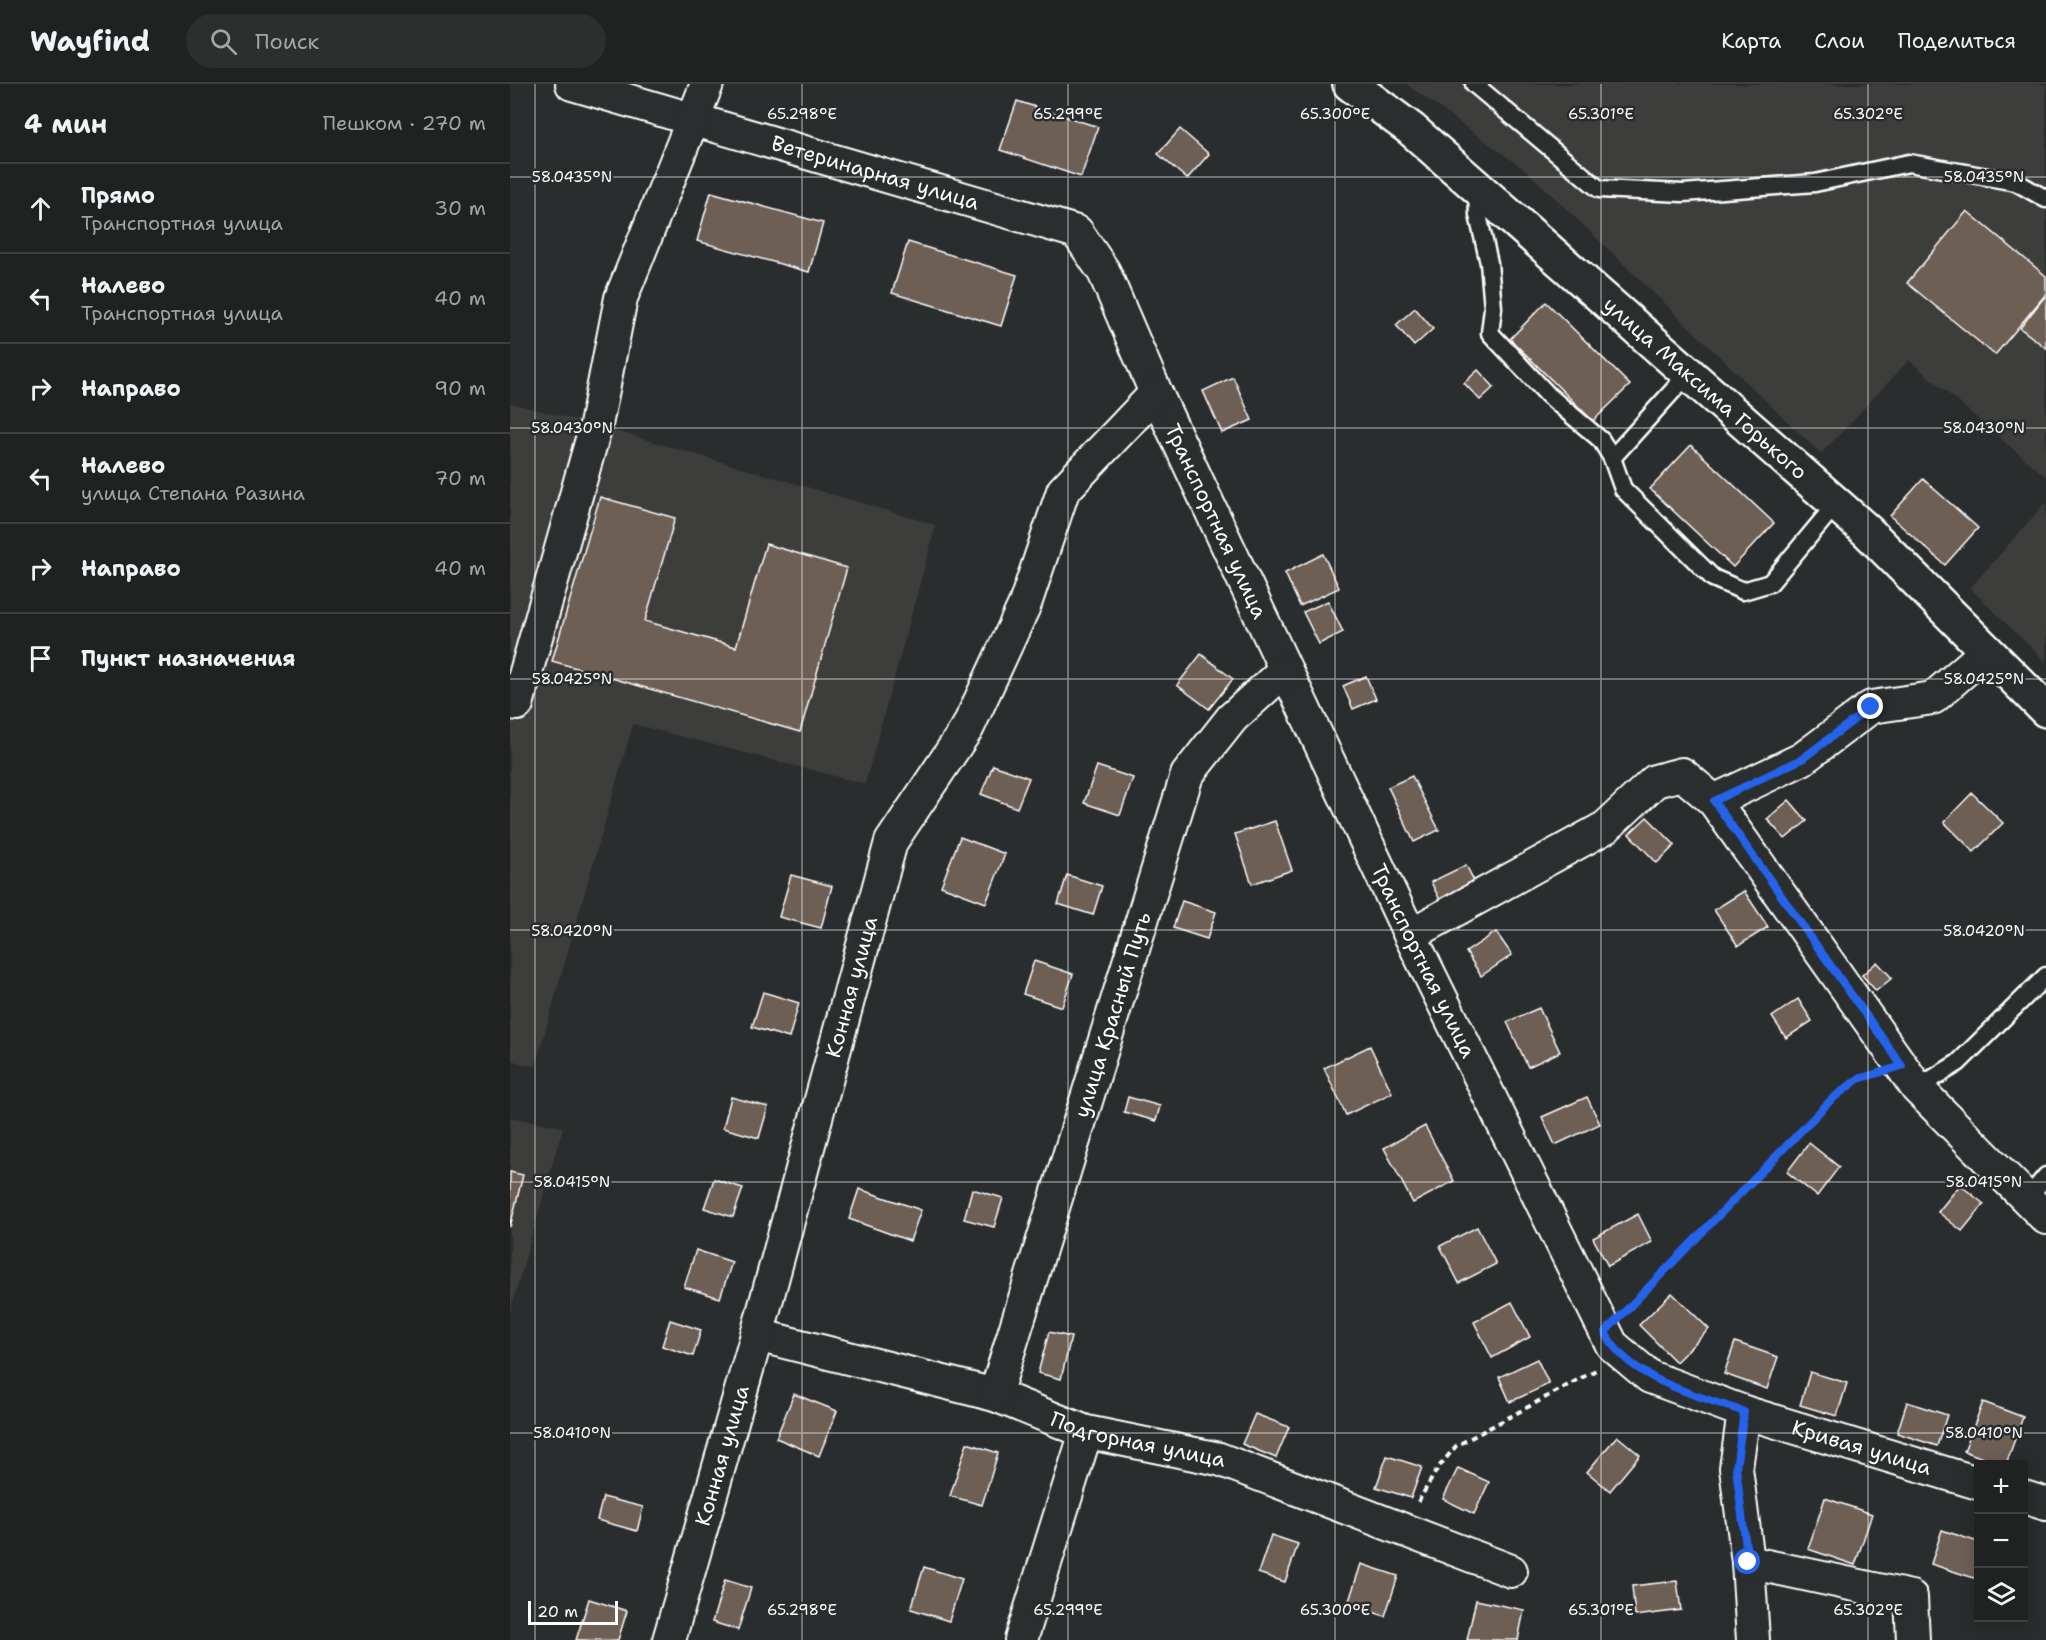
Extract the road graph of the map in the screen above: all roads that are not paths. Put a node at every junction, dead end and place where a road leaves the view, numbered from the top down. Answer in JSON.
{"nodes":[{"id":1,"x":572,"y":84,"type":"edge"},
{"id":2,"x":707,"y":84,"type":"edge"},
{"id":3,"x":1350,"y":84,"type":"edge"},
{"id":4,"x":1474,"y":84,"type":"edge"},
{"id":5,"x":693,"y":119,"type":"junction"},
{"id":6,"x":1478,"y":188,"type":"junction"},
{"id":7,"x":2046,"y":199,"type":"edge"},
{"id":8,"x":1077,"y":232,"type":"joint"},
{"id":9,"x":1688,"y":374,"type":"junction"},
{"id":10,"x":1155,"y":393,"type":"junction"},
{"id":11,"x":1612,"y":458,"type":"junction"},
{"id":12,"x":1836,"y":504,"type":"junction"},
{"id":13,"x":1987,"y":651,"type":"junction"},
{"id":14,"x":1285,"y":670,"type":"junction"},
{"id":15,"x":517,"y":704,"type":"dead end"},
{"id":16,"x":2046,"y":710,"type":"edge"},
{"id":17,"x":1714,"y":801,"type":"junction"},
{"id":18,"x":1410,"y":935,"type":"junction"},
{"id":19,"x":2046,"y":976,"type":"edge"},
{"id":20,"x":1909,"y":1077,"type":"junction"},
{"id":21,"x":2040,"y":1198,"type":"edge"},
{"id":22,"x":757,"y":1335,"type":"junction"},
{"id":23,"x":994,"y":1395,"type":"junction"},
{"id":24,"x":1744,"y":1412,"type":"junction"},
{"id":25,"x":1086,"y":1432,"type":"junction"},
{"id":26,"x":1974,"y":1482,"type":"edge"},
{"id":27,"x":2028,"y":1498,"type":"edge"},
{"id":28,"x":2046,"y":1504,"type":"edge"},
{"id":29,"x":1748,"y":1562,"type":"junction"},
{"id":30,"x":1511,"y":1571,"type":"dead end"},
{"id":31,"x":669,"y":1640,"type":"edge"},
{"id":32,"x":1021,"y":1640,"type":"edge"},
{"id":33,"x":1753,"y":1640,"type":"edge"},
{"id":34,"x":1913,"y":1640,"type":"edge"}],
"edges":[{"from":1,"to":5,"type":"street","name":"Ветеринарная улица"},
{"from":2,"to":5,"type":"street"},
{"from":3,"to":6,"type":"street","name":"улица Максима Горького"},
{"from":4,"to":7,"type":"lane"},
{"from":5,"to":8,"type":"street","name":"Ветеринарная улица"},
{"from":5,"to":15,"type":"street"},
{"from":6,"to":9,"type":"street","name":"улица Максима Горького"},
{"from":6,"to":11,"type":"lane"},
{"from":8,"to":10,"type":"street","name":"Транспортная улица"},
{"from":9,"to":11,"type":"lane"},
{"from":9,"to":12,"type":"street","name":"улица Максима Горького"},
{"from":10,"to":14,"type":"street","name":"Транспортная улица"},
{"from":10,"to":22,"type":"street","name":"Конная улица"},
{"from":11,"to":12,"type":"lane"},
{"from":12,"to":13,"type":"street","name":"улица Максима Горького"},
{"from":13,"to":16,"type":"street","name":"улица Максима Горького"},
{"from":13,"to":17,"type":"street"},
{"from":14,"to":18,"type":"street","name":"Транспортная улица"},
{"from":14,"to":23,"type":"street","name":"улица Красный Путь"},
{"from":17,"to":18,"type":"street"},
{"from":17,"to":20,"type":"street"},
{"from":18,"to":24,"type":"street","name":"Транспортная улица"},
{"from":19,"to":20,"type":"lane"},
{"from":20,"to":21,"type":"street"},
{"from":22,"to":23,"type":"street","name":"Подгорная улица"},
{"from":22,"to":31,"type":"street","name":"Конная улица"},
{"from":23,"to":25,"type":"street","name":"Подгорная улица"},
{"from":24,"to":26,"type":"street","name":"Кривая улица"},
{"from":24,"to":29,"type":"street"},
{"from":25,"to":30,"type":"street","name":"Подгорная улица"},
{"from":25,"to":32,"type":"street"},
{"from":27,"to":28,"type":"street"},
{"from":29,"to":33,"type":"street"},
{"from":29,"to":34,"type":"street"}]}
